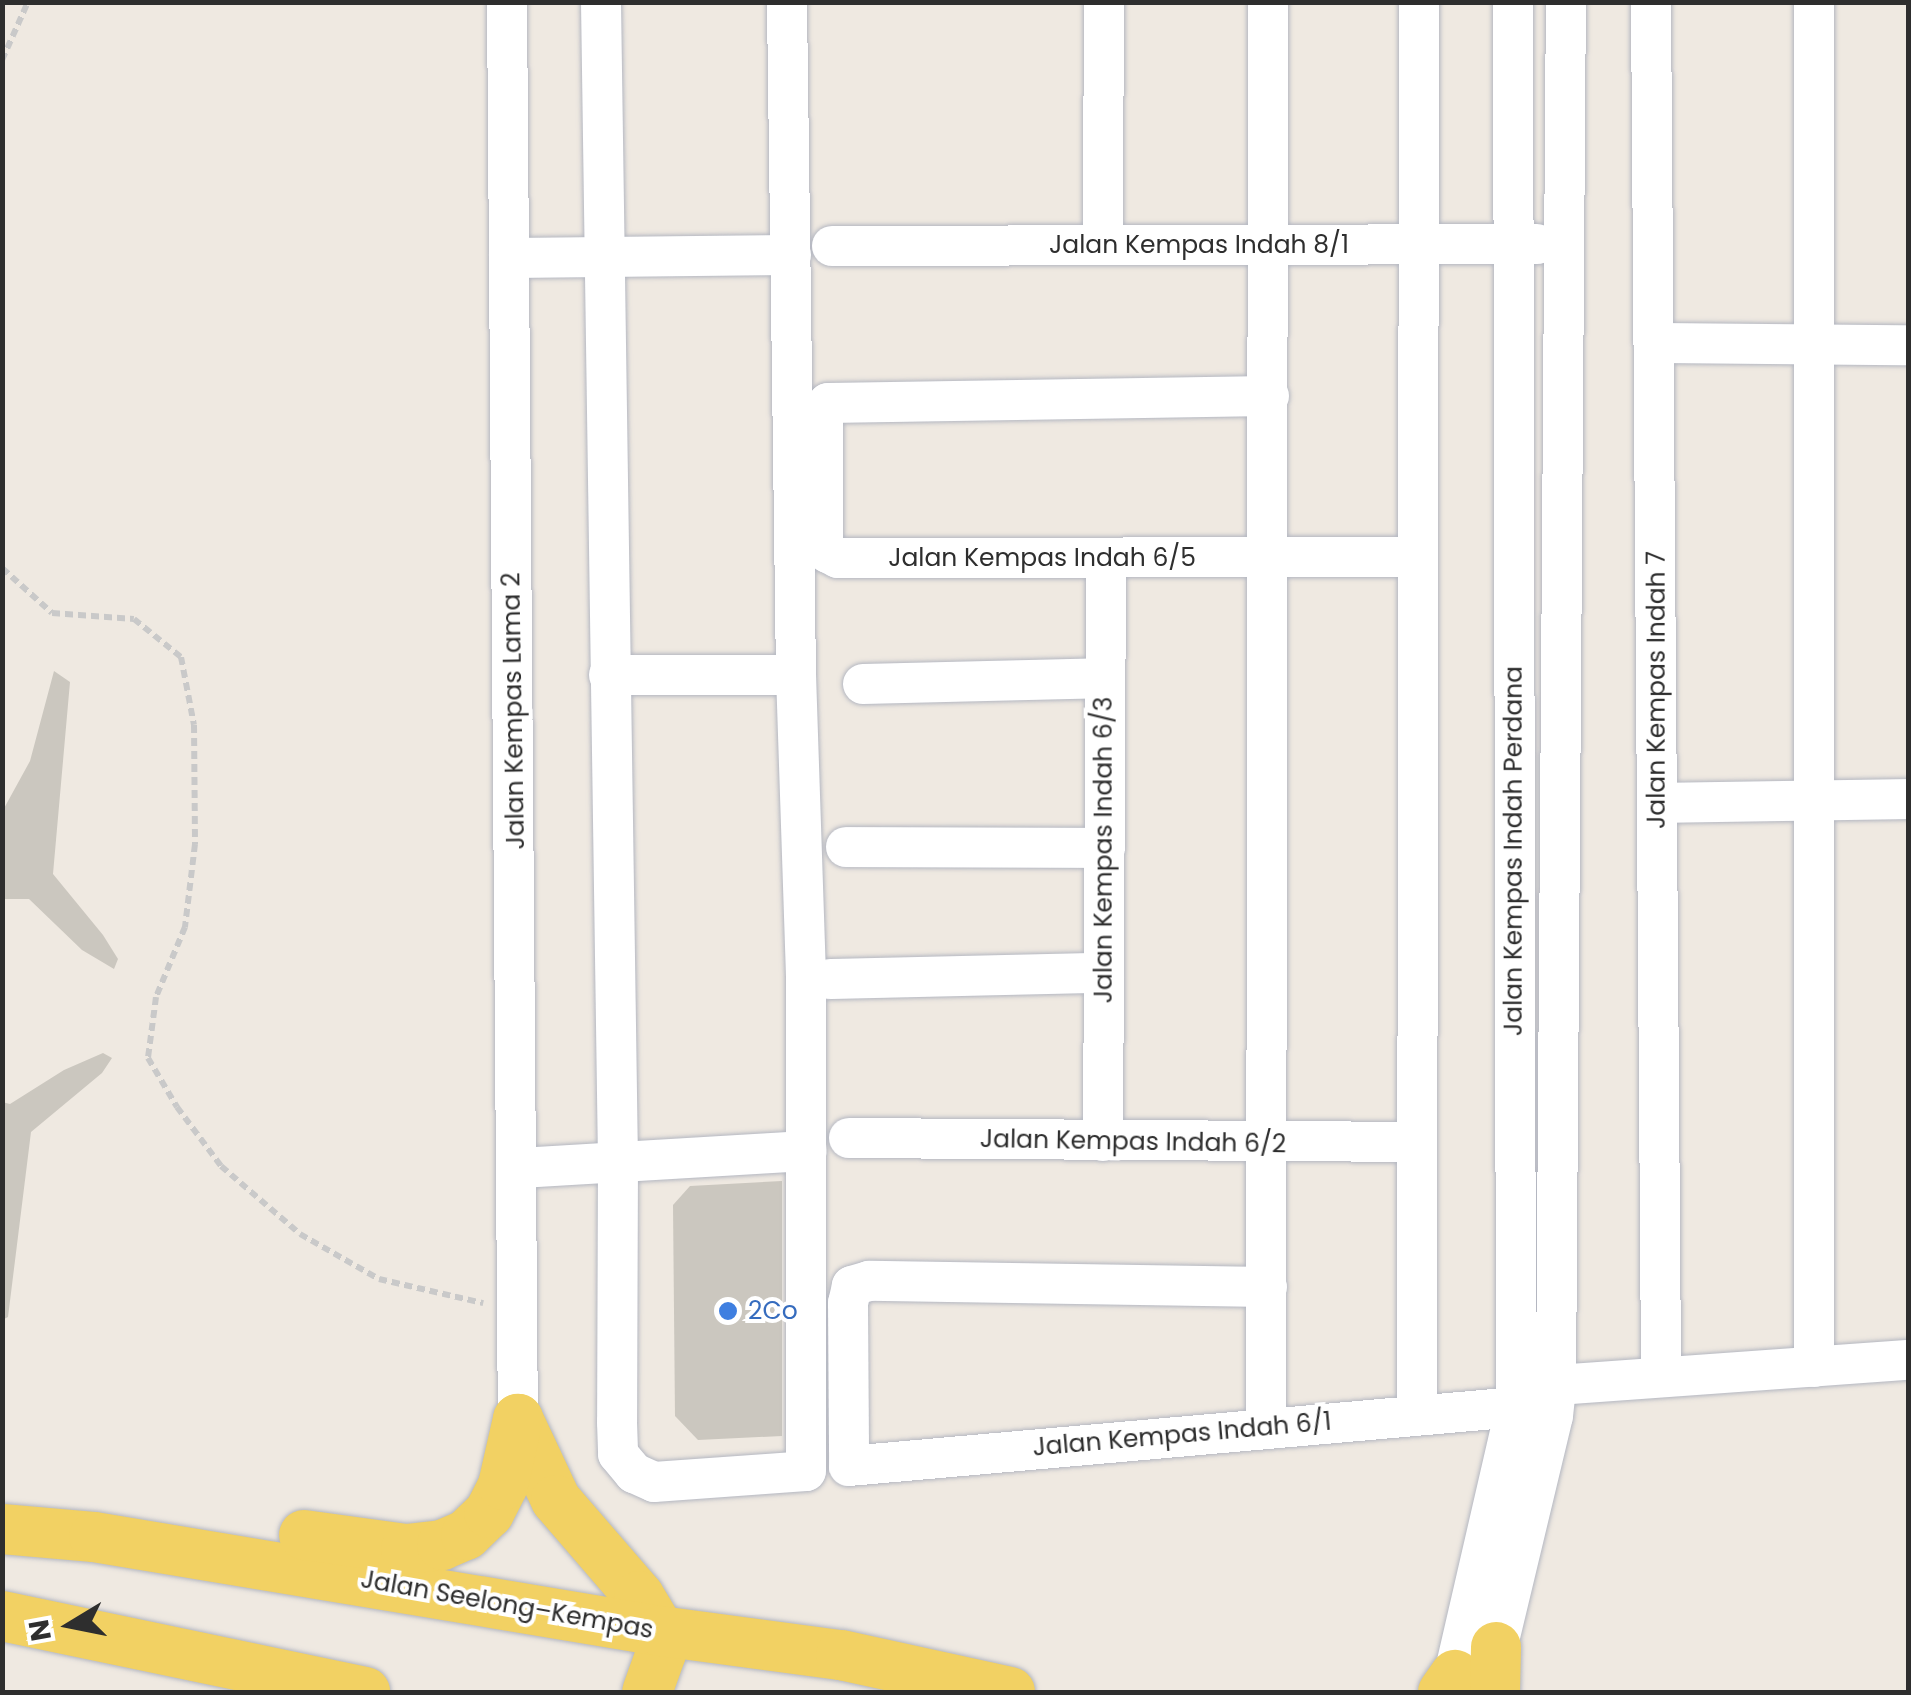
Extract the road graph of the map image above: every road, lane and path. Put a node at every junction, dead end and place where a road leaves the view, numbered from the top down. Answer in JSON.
{"nodes":[{"id":1,"x":28,"y":2,"type":"edge"},
{"id":2,"x":507,"y":2,"type":"edge"},
{"id":3,"x":601,"y":2,"type":"edge"},
{"id":4,"x":787,"y":2,"type":"edge"},
{"id":5,"x":1104,"y":2,"type":"edge"},
{"id":6,"x":1268,"y":2,"type":"edge"},
{"id":7,"x":1419,"y":2,"type":"edge"},
{"id":8,"x":1513,"y":2,"type":"edge"},
{"id":9,"x":1566,"y":2,"type":"edge"},
{"id":10,"x":1651,"y":2,"type":"edge"},
{"id":11,"x":1814,"y":2,"type":"edge"},
{"id":12,"x":2,"y":60,"type":"edge"},
{"id":13,"x":1418,"y":244,"type":"junction"},
{"id":14,"x":1513,"y":244,"type":"junction"},
{"id":15,"x":1566,"y":244,"type":"junction"},
{"id":16,"x":1269,"y":245,"type":"junction"},
{"id":17,"x":832,"y":246,"type":"dead end"},
{"id":18,"x":1102,"y":246,"type":"junction"},
{"id":19,"x":791,"y":254,"type":"junction"},
{"id":20,"x":509,"y":258,"type":"junction"},
{"id":21,"x":604,"y":260,"type":"junction"},
{"id":22,"x":1654,"y":344,"type":"junction"},
{"id":23,"x":1816,"y":345,"type":"junction"},
{"id":24,"x":1908,"y":345,"type":"edge"},
{"id":25,"x":1269,"y":396,"type":"junction"},
{"id":26,"x":1418,"y":557,"type":"junction"},
{"id":27,"x":1268,"y":558,"type":"junction"},
{"id":28,"x":1106,"y":559,"type":"junction"},
{"id":29,"x":2,"y":568,"type":"edge"},
{"id":30,"x":796,"y":674,"type":"junction"},
{"id":31,"x":609,"y":675,"type":"junction"},
{"id":32,"x":1105,"y":678,"type":"junction"},
{"id":33,"x":863,"y":684,"type":"dead end"},
{"id":34,"x":1908,"y":799,"type":"edge"},
{"id":35,"x":1816,"y":801,"type":"junction"},
{"id":36,"x":1658,"y":803,"type":"junction"},
{"id":37,"x":846,"y":847,"type":"dead end"},
{"id":38,"x":1104,"y":848,"type":"junction"},
{"id":39,"x":1104,"y":973,"type":"junction"},
{"id":40,"x":830,"y":979,"type":"dead end"},
{"id":41,"x":849,"y":1138,"type":"dead end"},
{"id":42,"x":1103,"y":1141,"type":"junction"},
{"id":43,"x":1418,"y":1142,"type":"junction"},
{"id":44,"x":1267,"y":1144,"type":"junction"},
{"id":45,"x":806,"y":1151,"type":"junction"},
{"id":46,"x":618,"y":1162,"type":"junction"},
{"id":47,"x":519,"y":1168,"type":"junction"},
{"id":48,"x":1267,"y":1287,"type":"junction"},
{"id":49,"x":518,"y":1312,"type":"junction"},
{"id":50,"x":1908,"y":1360,"type":"edge"},
{"id":51,"x":1814,"y":1366,"type":"junction"},
{"id":52,"x":1661,"y":1378,"type":"junction"},
{"id":53,"x":1556,"y":1385,"type":"junction"},
{"id":54,"x":1516,"y":1407,"type":"junction"},
{"id":55,"x":1417,"y":1413,"type":"junction"},
{"id":56,"x":518,"y":1419,"type":"junction"},
{"id":57,"x":1266,"y":1428,"type":"junction"},
{"id":58,"x":2,"y":1529,"type":"edge"},
{"id":59,"x":94,"y":1536,"type":"junction"},
{"id":60,"x":2,"y":1616,"type":"edge"},
{"id":61,"x":660,"y":1632,"type":"junction"},
{"id":62,"x":1471,"y":1682,"type":"edge"},
{"id":63,"x":365,"y":1692,"type":"edge"},
{"id":64,"x":648,"y":1692,"type":"edge"},
{"id":65,"x":1010,"y":1692,"type":"edge"}],
"edges":[{"from":1,"to":12,"type":"path"},
{"from":2,"to":20,"type":"street","name":"Jalan Kempas Lama 2"},
{"from":3,"to":21,"type":"street"},
{"from":4,"to":19,"type":"street"},
{"from":5,"to":18,"type":"street"},
{"from":6,"to":16,"type":"street"},
{"from":7,"to":13,"type":"street"},
{"from":8,"to":14,"type":"street","name":"Jalan Kempas Indah Perdana"},
{"from":9,"to":15,"type":"street","name":"Jalan Kempas Indah Perdana"},
{"from":10,"to":22,"type":"street","name":"Jalan Kempas Indah 7"},
{"from":11,"to":23,"type":"street"},
{"from":13,"to":14,"type":"street","name":"Jalan Kempas Indah 8/1"},
{"from":13,"to":16,"type":"street","name":"Jalan Kempas Indah 8/1"},
{"from":13,"to":26,"type":"street"},
{"from":14,"to":15,"type":"street","name":"Jalan Kempas Indah 8/1"},
{"from":14,"to":54,"type":"street","name":"Jalan Kempas Indah Perdana"},
{"from":15,"to":53,"type":"street","name":"Jalan Kempas Indah Perdana"},
{"from":16,"to":18,"type":"street","name":"Jalan Kempas Indah 8/1"},
{"from":16,"to":25,"type":"street"},
{"from":17,"to":18,"type":"street","name":"Jalan Kempas Indah 8/1"},
{"from":19,"to":21,"type":"street"},
{"from":19,"to":30,"type":"street"},
{"from":20,"to":21,"type":"street"},
{"from":20,"to":47,"type":"street","name":"Jalan Kempas Lama 2"},
{"from":21,"to":31,"type":"street"},
{"from":22,"to":23,"type":"street"},
{"from":22,"to":36,"type":"street","name":"Jalan Kempas Indah 7"},
{"from":23,"to":24,"type":"street"},
{"from":23,"to":35,"type":"street"},
{"from":25,"to":27,"type":"street"},
{"from":25,"to":28,"type":"street","name":"Jalan Kempas Indah 6/5"},
{"from":26,"to":27,"type":"street","name":"Jalan Kempas Indah 6/5"},
{"from":26,"to":43,"type":"street"},
{"from":27,"to":28,"type":"street","name":"Jalan Kempas Indah 6/5"},
{"from":27,"to":44,"type":"street"},
{"from":28,"to":32,"type":"street","name":"Jalan Kempas Indah 6/3"},
{"from":29,"to":49,"type":"path"},
{"from":30,"to":31,"type":"street"},
{"from":30,"to":45,"type":"street"},
{"from":31,"to":46,"type":"street"},
{"from":32,"to":33,"type":"street"},
{"from":32,"to":38,"type":"street","name":"Jalan Kempas Indah 6/3"},
{"from":34,"to":35,"type":"street"},
{"from":35,"to":36,"type":"street"},
{"from":35,"to":51,"type":"street"},
{"from":36,"to":52,"type":"street","name":"Jalan Kempas Indah 7"},
{"from":37,"to":38,"type":"street"},
{"from":38,"to":39,"type":"street","name":"Jalan Kempas Indah 6/3"},
{"from":39,"to":40,"type":"street"},
{"from":39,"to":42,"type":"street","name":"Jalan Kempas Indah 6/3"},
{"from":41,"to":42,"type":"street","name":"Jalan Kempas Indah 6/2"},
{"from":42,"to":44,"type":"street","name":"Jalan Kempas Indah 6/2"},
{"from":43,"to":44,"type":"street","name":"Jalan Kempas Indah 6/2"},
{"from":43,"to":55,"type":"street"},
{"from":44,"to":48,"type":"street"},
{"from":45,"to":46,"type":"street"},
{"from":45,"to":46,"type":"street"},
{"from":46,"to":47,"type":"street"},
{"from":47,"to":49,"type":"street","name":"Jalan Kempas Lama 2"},
{"from":48,"to":57,"type":"street"},
{"from":48,"to":57,"type":"street","name":"Jalan Kempas Indah 6/1"},
{"from":49,"to":56,"type":"street","name":"Jalan Kempas Lama 2"},
{"from":50,"to":51,"type":"street"},
{"from":51,"to":52,"type":"street"},
{"from":52,"to":53,"type":"street"},
{"from":53,"to":62,"type":"street","name":"Jalan Kempas Indah Perdana"},
{"from":54,"to":55,"type":"street","name":"Jalan Kempas Indah 6/1"},
{"from":54,"to":62,"type":"street","name":"Jalan Kempas Indah Perdana"},
{"from":55,"to":57,"type":"street","name":"Jalan Kempas Indah 6/1"},
{"from":56,"to":59,"type":"main road"},
{"from":56,"to":61,"type":"main road"},
{"from":58,"to":59,"type":"main road","name":"Jalan Seelong–Kempas"},
{"from":59,"to":61,"type":"main road","name":"Jalan Seelong–Kempas"},
{"from":60,"to":63,"type":"main road"},
{"from":61,"to":64,"type":"main road"},
{"from":61,"to":65,"type":"main road","name":"Jalan Seelong–Kempas"}]}
